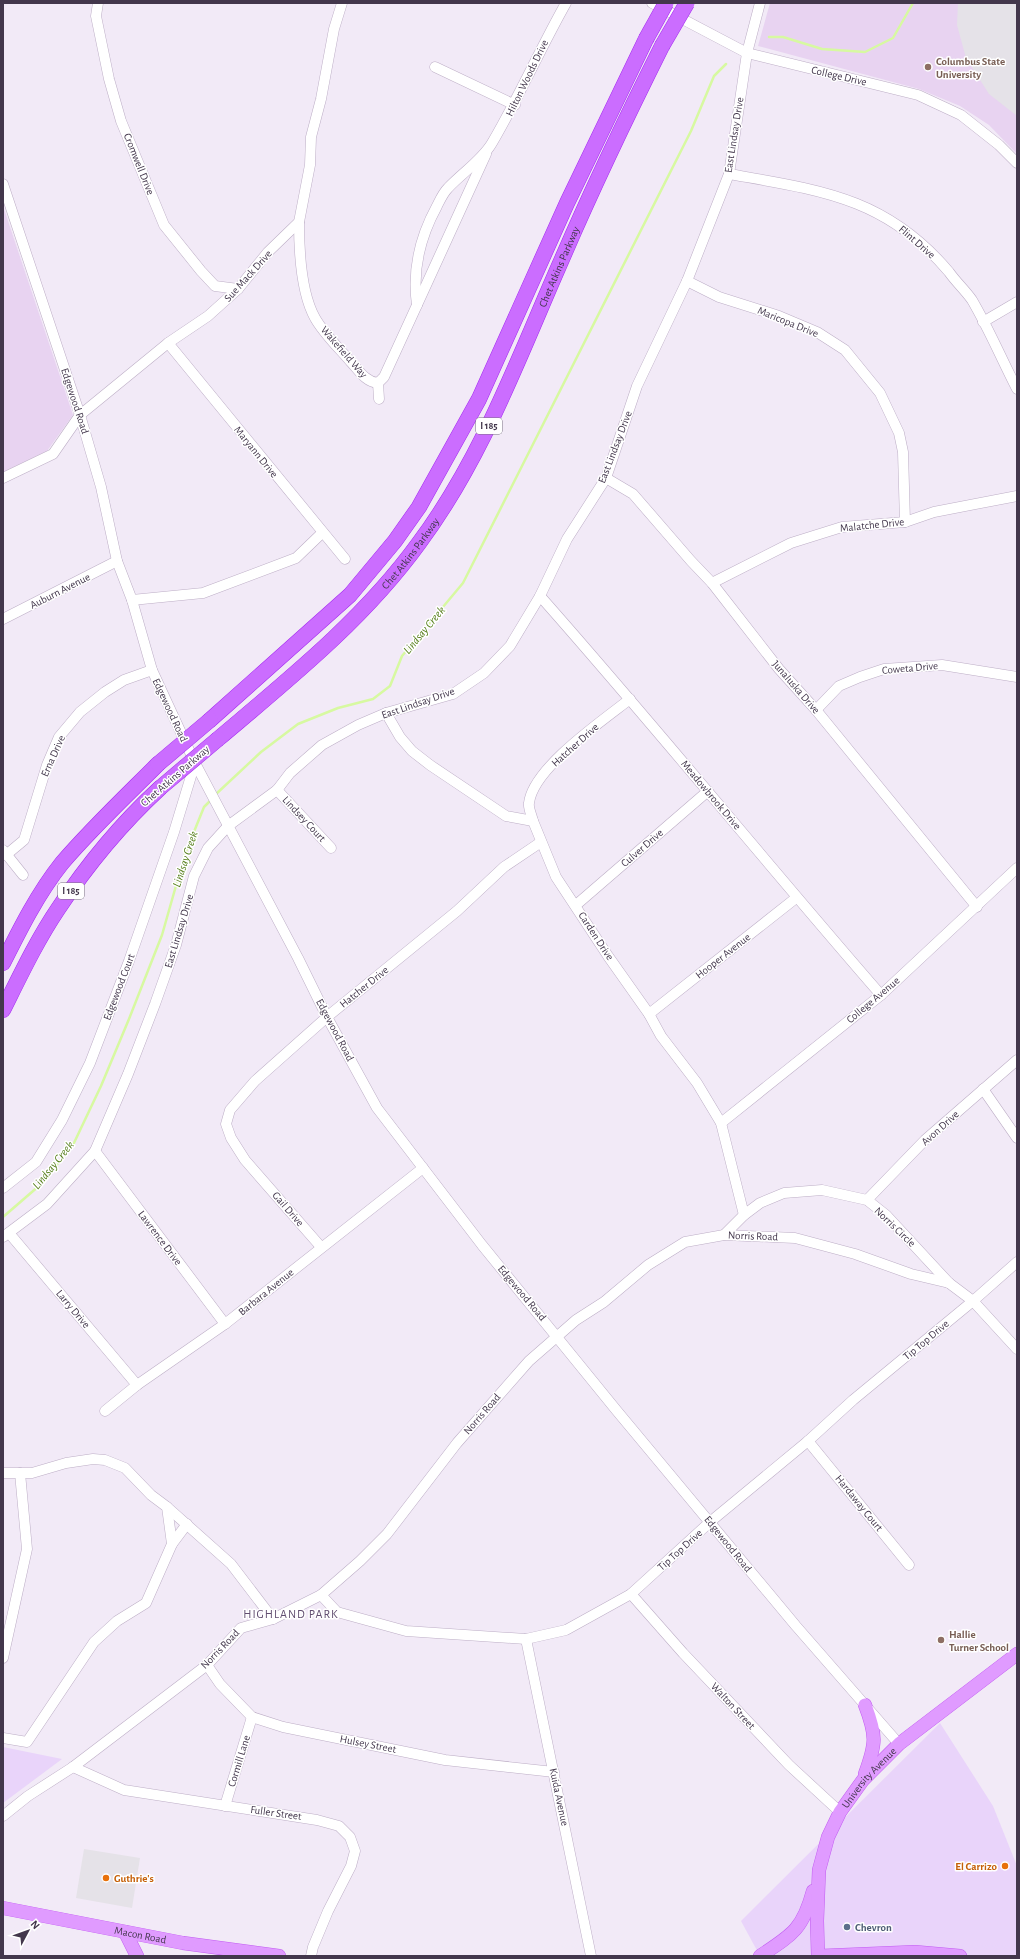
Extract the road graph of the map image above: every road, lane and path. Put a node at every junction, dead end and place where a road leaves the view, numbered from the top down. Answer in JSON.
{"nodes":[{"id":1,"x":98,"y":3,"type":"edge"},
{"id":2,"x":342,"y":3,"type":"edge"},
{"id":3,"x":566,"y":3,"type":"edge"},
{"id":4,"x":652,"y":3,"type":"edge"},
{"id":5,"x":666,"y":3,"type":"edge"},
{"id":6,"x":687,"y":3,"type":"edge"},
{"id":7,"x":760,"y":3,"type":"edge"},
{"id":8,"x":747,"y":53,"type":"junction"},
{"id":9,"x":435,"y":67,"type":"dead end"},
{"id":10,"x":515,"y":105,"type":"junction"},
{"id":11,"x":486,"y":152,"type":"junction"},
{"id":12,"x":1017,"y":163,"type":"edge"},
{"id":13,"x":729,"y":174,"type":"junction"},
{"id":14,"x":3,"y":184,"type":"edge"},
{"id":15,"x":299,"y":222,"type":"junction"},
{"id":16,"x":687,"y":281,"type":"junction"},
{"id":17,"x":238,"y":289,"type":"junction"},
{"id":18,"x":1017,"y":302,"type":"edge"},
{"id":19,"x":417,"y":305,"type":"junction"},
{"id":20,"x":984,"y":322,"type":"junction"},
{"id":21,"x":168,"y":344,"type":"junction"},
{"id":22,"x":378,"y":383,"type":"junction"},
{"id":23,"x":1017,"y":389,"type":"edge"},
{"id":24,"x":379,"y":399,"type":"dead end"},
{"id":25,"x":80,"y":415,"type":"junction"},
{"id":26,"x":3,"y":478,"type":"edge"},
{"id":27,"x":606,"y":478,"type":"junction"},
{"id":28,"x":1017,"y":496,"type":"edge"},
{"id":29,"x":905,"y":522,"type":"junction"},
{"id":30,"x":322,"y":533,"type":"junction"},
{"id":31,"x":345,"y":560,"type":"dead end"},
{"id":32,"x":117,"y":561,"type":"junction"},
{"id":33,"x":712,"y":583,"type":"junction"},
{"id":34,"x":540,"y":596,"type":"junction"},
{"id":35,"x":132,"y":600,"type":"junction"},
{"id":36,"x":3,"y":619,"type":"edge"},
{"id":37,"x":152,"y":670,"type":"junction"},
{"id":38,"x":1017,"y":676,"type":"edge"},
{"id":39,"x":630,"y":699,"type":"junction"},
{"id":40,"x":816,"y":710,"type":"junction"},
{"id":41,"x":386,"y":713,"type":"junction"},
{"id":42,"x":195,"y":763,"type":"junction"},
{"id":43,"x":277,"y":790,"type":"junction"},
{"id":44,"x":708,"y":791,"type":"junction"},
{"id":45,"x":533,"y":821,"type":"junction"},
{"id":46,"x":228,"y":826,"type":"junction"},
{"id":47,"x":541,"y":842,"type":"junction"},
{"id":48,"x":331,"y":848,"type":"dead end"},
{"id":49,"x":4,"y":852,"type":"edge"},
{"id":50,"x":1017,"y":868,"type":"edge"},
{"id":51,"x":23,"y":875,"type":"dead end"},
{"id":52,"x":796,"y":898,"type":"junction"},
{"id":53,"x":576,"y":905,"type":"junction"},
{"id":54,"x":976,"y":907,"type":"junction"},
{"id":55,"x":3,"y":963,"type":"edge"},
{"id":56,"x":881,"y":995,"type":"junction"},
{"id":57,"x":3,"y":1010,"type":"edge"},
{"id":58,"x":649,"y":1014,"type":"junction"},
{"id":59,"x":327,"y":1017,"type":"junction"},
{"id":60,"x":1017,"y":1060,"type":"edge"},
{"id":61,"x":983,"y":1089,"type":"junction"},
{"id":62,"x":721,"y":1123,"type":"junction"},
{"id":63,"x":1017,"y":1138,"type":"edge"},
{"id":64,"x":95,"y":1151,"type":"junction"},
{"id":65,"x":423,"y":1168,"type":"junction"},
{"id":66,"x":255,"y":1172,"type":"joint"},
{"id":67,"x":3,"y":1188,"type":"edge"},
{"id":68,"x":867,"y":1200,"type":"junction"},
{"id":69,"x":744,"y":1215,"type":"junction"},
{"id":70,"x":6,"y":1235,"type":"edge"},
{"id":71,"x":724,"y":1235,"type":"junction"},
{"id":72,"x":321,"y":1247,"type":"junction"},
{"id":73,"x":1017,"y":1262,"type":"edge"},
{"id":74,"x":949,"y":1283,"type":"junction"},
{"id":75,"x":973,"y":1301,"type":"junction"},
{"id":76,"x":225,"y":1324,"type":"junction"},
{"id":77,"x":557,"y":1336,"type":"junction"},
{"id":78,"x":1017,"y":1349,"type":"edge"},
{"id":79,"x":137,"y":1385,"type":"junction"},
{"id":80,"x":105,"y":1411,"type":"dead end"},
{"id":81,"x":808,"y":1441,"type":"junction"},
{"id":82,"x":3,"y":1473,"type":"edge"},
{"id":83,"x":20,"y":1473,"type":"junction"},
{"id":84,"x":167,"y":1507,"type":"junction"},
{"id":85,"x":710,"y":1522,"type":"junction"},
{"id":86,"x":187,"y":1524,"type":"junction"},
{"id":87,"x":172,"y":1544,"type":"junction"},
{"id":88,"x":909,"y":1565,"type":"dead end"},
{"id":89,"x":631,"y":1594,"type":"junction"},
{"id":90,"x":321,"y":1595,"type":"junction"},
{"id":91,"x":273,"y":1619,"type":"junction"},
{"id":92,"x":526,"y":1639,"type":"junction"},
{"id":93,"x":1017,"y":1654,"type":"edge"},
{"id":94,"x":3,"y":1658,"type":"edge"},
{"id":95,"x":207,"y":1665,"type":"junction"},
{"id":96,"x":865,"y":1705,"type":"junction"},
{"id":97,"x":252,"y":1717,"type":"junction"},
{"id":98,"x":3,"y":1738,"type":"edge"},
{"id":99,"x":899,"y":1744,"type":"junction"},
{"id":100,"x":73,"y":1767,"type":"junction"},
{"id":101,"x":554,"y":1772,"type":"junction"},
{"id":102,"x":863,"y":1780,"type":"junction"},
{"id":103,"x":225,"y":1806,"type":"junction"},
{"id":104,"x":840,"y":1812,"type":"junction"},
{"id":105,"x":3,"y":1816,"type":"edge"},
{"id":106,"x":819,"y":1870,"type":"junction"},
{"id":107,"x":3,"y":1908,"type":"edge"},
{"id":108,"x":125,"y":1932,"type":"junction"},
{"id":109,"x":137,"y":1956,"type":"edge"},
{"id":110,"x":279,"y":1956,"type":"edge"},
{"id":111,"x":311,"y":1956,"type":"edge"},
{"id":112,"x":591,"y":1956,"type":"edge"},
{"id":113,"x":760,"y":1956,"type":"edge"},
{"id":114,"x":819,"y":1956,"type":"edge"},
{"id":115,"x":960,"y":1956,"type":"edge"}],
"edges":[{"from":1,"to":17,"type":"street","name":"Cromwell Drive"},
{"from":2,"to":15,"type":"street"},
{"from":3,"to":10,"type":"street","name":"Hilton Woods Drive"},
{"from":4,"to":8,"type":"street","name":"College Drive"},
{"from":5,"to":55,"type":"highway","name":"Chet Atkins Parkway","number":"I 185","bridge":true},
{"from":6,"to":57,"type":"highway","name":"Chet Atkins Parkway","number":"I 185","bridge":true},
{"from":7,"to":8,"type":"street","name":"East Lindsay Drive"},
{"from":8,"to":12,"type":"street","name":"College Drive"},
{"from":8,"to":13,"type":"street","name":"East Lindsay Drive"},
{"from":9,"to":10,"type":"street"},
{"from":10,"to":11,"type":"street","name":"Hilton Woods Drive"},
{"from":11,"to":19,"type":"street","name":"Hilton Woods Drive"},
{"from":11,"to":19,"type":"street","name":"Hilton Woods Drive"},
{"from":13,"to":16,"type":"street","name":"East Lindsay Drive"},
{"from":13,"to":20,"type":"street","name":"Flint Drive"},
{"from":14,"to":25,"type":"street","name":"Edgewood Road"},
{"from":15,"to":17,"type":"street","name":"Sue Mack Drive"},
{"from":15,"to":22,"type":"street","name":"Wakefield Way"},
{"from":16,"to":27,"type":"street","name":"East Lindsay Drive"},
{"from":16,"to":29,"type":"street","name":"Maricopa Drive"},
{"from":17,"to":21,"type":"street","name":"Sue Mack Drive"},
{"from":18,"to":20,"type":"street"},
{"from":19,"to":22,"type":"street","name":"Hilton Woods Drive"},
{"from":20,"to":23,"type":"street","name":"Flint Drive"},
{"from":21,"to":25,"type":"street","name":"Sue Mack Drive"},
{"from":21,"to":30,"type":"street","name":"Maryann Drive"},
{"from":22,"to":24,"type":"street"},
{"from":25,"to":26,"type":"street","name":"Sue Mack Drive"},
{"from":25,"to":32,"type":"street","name":"Edgewood Road"},
{"from":27,"to":33,"type":"street","name":"Junaluska Drive"},
{"from":27,"to":34,"type":"street","name":"East Lindsay Drive"},
{"from":28,"to":29,"type":"street","name":"Malatche Drive"},
{"from":29,"to":33,"type":"street","name":"Malatche Drive"},
{"from":30,"to":31,"type":"street","name":"Maryann Drive"},
{"from":30,"to":35,"type":"street"},
{"from":32,"to":35,"type":"street","name":"Edgewood Road"},
{"from":32,"to":36,"type":"street","name":"Auburn Avenue"},
{"from":33,"to":40,"type":"street","name":"Junaluska Drive"},
{"from":34,"to":39,"type":"street","name":"Meadowbrook Drive"},
{"from":34,"to":41,"type":"street","name":"East Lindsay Drive"},
{"from":35,"to":37,"type":"street","name":"Edgewood Road"},
{"from":37,"to":42,"type":"street","name":"Edgewood Road"},
{"from":37,"to":49,"type":"street","name":"Erna Drive"},
{"from":38,"to":40,"type":"street","name":"Coweta Drive"},
{"from":39,"to":44,"type":"street","name":"Meadowbrook Drive"},
{"from":39,"to":45,"type":"street","name":"Hatcher Drive"},
{"from":40,"to":54,"type":"street","name":"Junaluska Drive"},
{"from":41,"to":43,"type":"street","name":"East Lindsay Drive"},
{"from":41,"to":45,"type":"street"},
{"from":42,"to":46,"type":"street","name":"Edgewood Road"},
{"from":42,"to":67,"type":"street","name":"Edgewood Court"},
{"from":43,"to":46,"type":"street","name":"East Lindsay Drive"},
{"from":43,"to":48,"type":"street","name":"Lindsey Court"},
{"from":44,"to":52,"type":"street","name":"Meadowbrook Drive"},
{"from":44,"to":53,"type":"street","name":"Culver Drive"},
{"from":45,"to":47,"type":"street","name":"Carden Drive"},
{"from":46,"to":59,"type":"street","name":"Edgewood Road"},
{"from":46,"to":64,"type":"street","name":"East Lindsay Drive"},
{"from":47,"to":53,"type":"street","name":"Carden Drive"},
{"from":47,"to":59,"type":"street","name":"Hatcher Drive"},
{"from":49,"to":51,"type":"street"},
{"from":50,"to":54,"type":"street","name":"College Avenue"},
{"from":52,"to":56,"type":"street","name":"Meadowbrook Drive"},
{"from":52,"to":58,"type":"street","name":"Hooper Avenue"},
{"from":53,"to":58,"type":"street","name":"Carden Drive"},
{"from":54,"to":56,"type":"street","name":"College Avenue"},
{"from":56,"to":62,"type":"street","name":"College Avenue"},
{"from":58,"to":62,"type":"street","name":"Carden Drive"},
{"from":59,"to":65,"type":"street","name":"Edgewood Road"},
{"from":59,"to":66,"type":"street","name":"Hatcher Drive"},
{"from":60,"to":61,"type":"street","name":"Avon Drive"},
{"from":61,"to":63,"type":"street"},
{"from":61,"to":68,"type":"street","name":"Avon Drive"},
{"from":62,"to":69,"type":"street","name":"Carden Drive"},
{"from":64,"to":70,"type":"street","name":"East Lindsay Drive"},
{"from":64,"to":76,"type":"street","name":"Lawrence Drive"},
{"from":65,"to":72,"type":"street","name":"Barbara Avenue"},
{"from":65,"to":77,"type":"street","name":"Edgewood Road"},
{"from":66,"to":72,"type":"street","name":"Gail Drive"},
{"from":68,"to":69,"type":"street","name":"Norris Circle"},
{"from":68,"to":74,"type":"street","name":"Norris Circle"},
{"from":69,"to":71,"type":"street","name":"Norris Circle"},
{"from":70,"to":79,"type":"street","name":"Larry Drive"},
{"from":71,"to":74,"type":"street","name":"Norris Road"},
{"from":71,"to":77,"type":"street","name":"Norris Road"},
{"from":72,"to":76,"type":"street","name":"Barbara Avenue"},
{"from":73,"to":75,"type":"street","name":"Tip Top Drive"},
{"from":74,"to":75,"type":"street","name":"Norris Road"},
{"from":75,"to":78,"type":"street","name":"Norris Road"},
{"from":75,"to":81,"type":"street","name":"Tip Top Drive"},
{"from":76,"to":79,"type":"street","name":"Barbara Avenue"},
{"from":77,"to":85,"type":"street","name":"Edgewood Road"},
{"from":77,"to":90,"type":"street","name":"Norris Road"},
{"from":79,"to":80,"type":"street","name":"Barbara Avenue"},
{"from":81,"to":85,"type":"street","name":"Tip Top Drive"},
{"from":81,"to":88,"type":"street","name":"Hardaway Court"},
{"from":82,"to":83,"type":"street"},
{"from":83,"to":84,"type":"street"},
{"from":83,"to":94,"type":"street"},
{"from":84,"to":86,"type":"street"},
{"from":84,"to":87,"type":"street"},
{"from":85,"to":89,"type":"street","name":"Tip Top Drive"},
{"from":85,"to":96,"type":"street","name":"Edgewood Road"},
{"from":86,"to":87,"type":"street"},
{"from":86,"to":91,"type":"street"},
{"from":87,"to":98,"type":"street"},
{"from":89,"to":92,"type":"street","name":"Tip Top Drive"},
{"from":89,"to":104,"type":"street","name":"Walton Street"},
{"from":90,"to":91,"type":"street","name":"Norris Road"},
{"from":90,"to":92,"type":"street","name":"Tip Top Drive"},
{"from":91,"to":95,"type":"street","name":"Norris Road"},
{"from":92,"to":101,"type":"street","name":"Kuida Avenue"},
{"from":93,"to":99,"type":"main road","name":"University Avenue"},
{"from":95,"to":97,"type":"street","name":"Hulsey Street"},
{"from":95,"to":100,"type":"street","name":"Norris Road"},
{"from":96,"to":99,"type":"street","name":"Edgewood Road"},
{"from":96,"to":102,"type":"main road"},
{"from":97,"to":101,"type":"street","name":"Hulsey Street"},
{"from":97,"to":103,"type":"street","name":"Cormill Lane"},
{"from":99,"to":102,"type":"main road","name":"University Avenue"},
{"from":100,"to":103,"type":"street","name":"Fuller Street"},
{"from":100,"to":105,"type":"street","name":"Norris Road"},
{"from":101,"to":112,"type":"street","name":"Kuida Avenue"},
{"from":102,"to":104,"type":"main road","name":"University Avenue"},
{"from":103,"to":111,"type":"street","name":"Fuller Street"},
{"from":104,"to":106,"type":"main road","name":"University Avenue"},
{"from":106,"to":113,"type":"main road"},
{"from":106,"to":114,"type":"main road","name":"University Avenue"},
{"from":107,"to":108,"type":"main road","name":"Macon Road"},
{"from":108,"to":109,"type":"main road"},
{"from":108,"to":110,"type":"main road","name":"Macon Road"},
{"from":114,"to":115,"type":"main road"}]}
